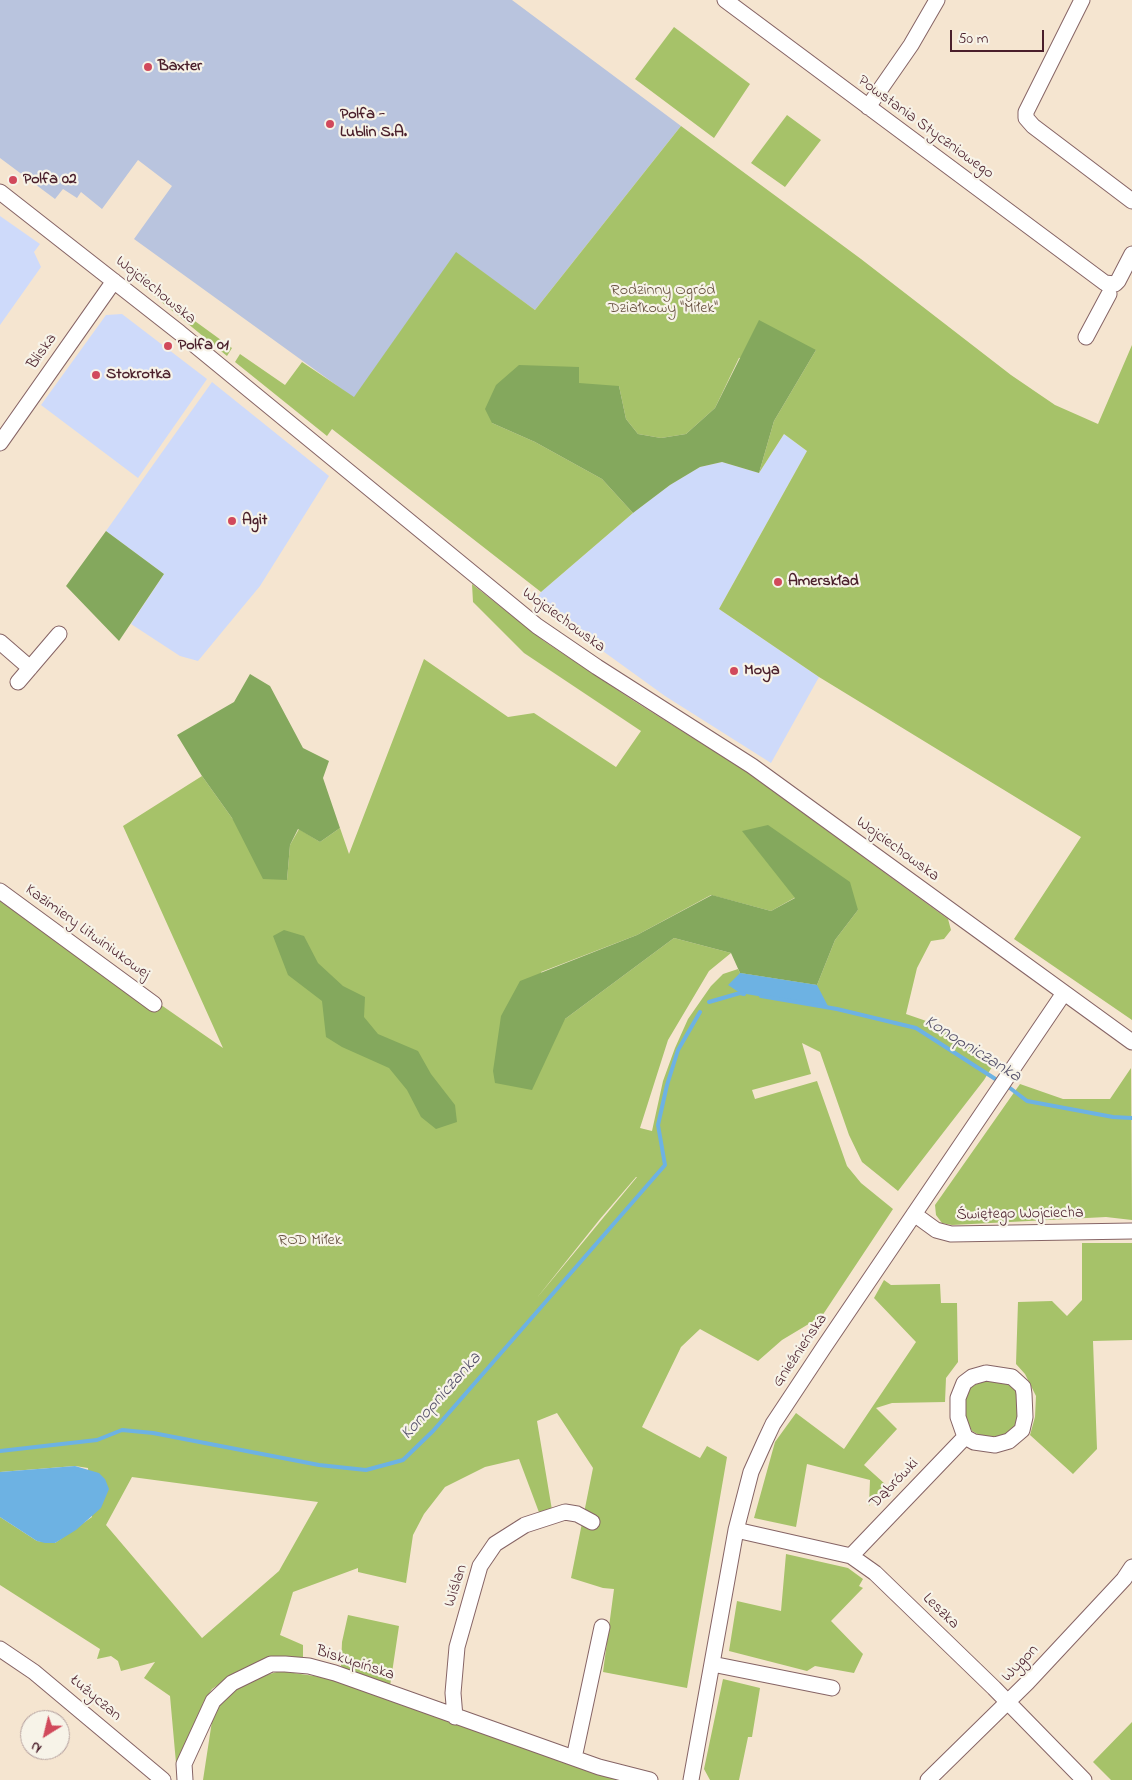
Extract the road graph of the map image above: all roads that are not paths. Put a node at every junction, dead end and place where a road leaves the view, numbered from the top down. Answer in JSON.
{"nodes":[{"id":1,"x":725,"y":0,"type":"edge"},
{"id":2,"x":937,"y":0,"type":"edge"},
{"id":3,"x":1082,"y":0,"type":"edge"},
{"id":4,"x":868,"y":107,"type":"junction"},
{"id":5,"x":0,"y":192,"type":"edge"},
{"id":6,"x":1132,"y":201,"type":"edge"},
{"id":7,"x":1132,"y":254,"type":"edge"},
{"id":8,"x":114,"y":281,"type":"junction"},
{"id":9,"x":1107,"y":288,"type":"junction"},
{"id":10,"x":1086,"y":337,"type":"dead end"},
{"id":11,"x":0,"y":443,"type":"edge"},
{"id":12,"x":59,"y":634,"type":"dead end"},
{"id":13,"x":0,"y":642,"type":"edge"},
{"id":14,"x":30,"y":668,"type":"junction"},
{"id":15,"x":18,"y":682,"type":"dead end"},
{"id":16,"x":0,"y":891,"type":"edge"},
{"id":17,"x":1064,"y":993,"type":"junction"},
{"id":18,"x":154,"y":1004,"type":"dead end"},
{"id":19,"x":1132,"y":1042,"type":"edge"},
{"id":20,"x":914,"y":1214,"type":"junction"},
{"id":21,"x":1132,"y":1231,"type":"edge"},
{"id":22,"x":964,"y":1438,"type":"junction"},
{"id":23,"x":592,"y":1522,"type":"dead end"},
{"id":24,"x":736,"y":1530,"type":"junction"},
{"id":25,"x":851,"y":1556,"type":"junction"},
{"id":26,"x":1132,"y":1566,"type":"edge"},
{"id":27,"x":602,"y":1627,"type":"dead end"},
{"id":28,"x":0,"y":1649,"type":"edge"},
{"id":29,"x":712,"y":1664,"type":"junction"},
{"id":30,"x":832,"y":1688,"type":"dead end"},
{"id":31,"x":1008,"y":1703,"type":"junction"},
{"id":32,"x":455,"y":1717,"type":"junction"},
{"id":33,"x":574,"y":1758,"type":"junction"},
{"id":34,"x":164,"y":1780,"type":"edge"},
{"id":35,"x":185,"y":1780,"type":"edge"},
{"id":36,"x":650,"y":1780,"type":"edge"},
{"id":37,"x":691,"y":1780,"type":"edge"},
{"id":38,"x":928,"y":1780,"type":"edge"},
{"id":39,"x":1084,"y":1780,"type":"edge"}],
"edges":[{"from":1,"to":4,"type":"street","name":"Powstania Styczniowego"},
{"from":2,"to":4,"type":"street"},
{"from":3,"to":6,"type":"street"},
{"from":4,"to":9,"type":"street","name":"Powstania Styczniowego"},
{"from":5,"to":8,"type":"street","name":"Wojciechowska"},
{"from":7,"to":9,"type":"street"},
{"from":8,"to":11,"type":"street","name":"Bliska"},
{"from":8,"to":17,"type":"street","name":"Wojciechowska"},
{"from":9,"to":10,"type":"street"},
{"from":12,"to":14,"type":"street"},
{"from":13,"to":14,"type":"street"},
{"from":14,"to":15,"type":"street"},
{"from":16,"to":18,"type":"street","name":"Kazimiery Litwiniukowej"},
{"from":17,"to":19,"type":"street","name":"Wojciechowska"},
{"from":17,"to":20,"type":"street","name":"Gnieźnieńska"},
{"from":20,"to":21,"type":"street","name":"Świętego Wojciecha"},
{"from":20,"to":24,"type":"street","name":"Gnieźnieńska"},
{"from":22,"to":22,"type":"street"},
{"from":22,"to":25,"type":"street","name":"Dąbrówki"},
{"from":23,"to":32,"type":"street","name":"Wiślan"},
{"from":24,"to":25,"type":"street","name":"Leszka"},
{"from":24,"to":29,"type":"street","name":"Gnieźnieńska"},
{"from":25,"to":31,"type":"street","name":"Leszka"},
{"from":26,"to":31,"type":"street","name":"Wygon"},
{"from":27,"to":33,"type":"street"},
{"from":28,"to":34,"type":"street","name":"Łużyczan"},
{"from":29,"to":30,"type":"street"},
{"from":29,"to":37,"type":"street","name":"Gnieźnieńska"},
{"from":31,"to":38,"type":"street","name":"Wygon"},
{"from":31,"to":39,"type":"street","name":"Leszka"},
{"from":32,"to":33,"type":"street","name":"Biskupińska"},
{"from":32,"to":35,"type":"street","name":"Biskupińska"},
{"from":33,"to":36,"type":"street","name":"Biskupińska"}]}
